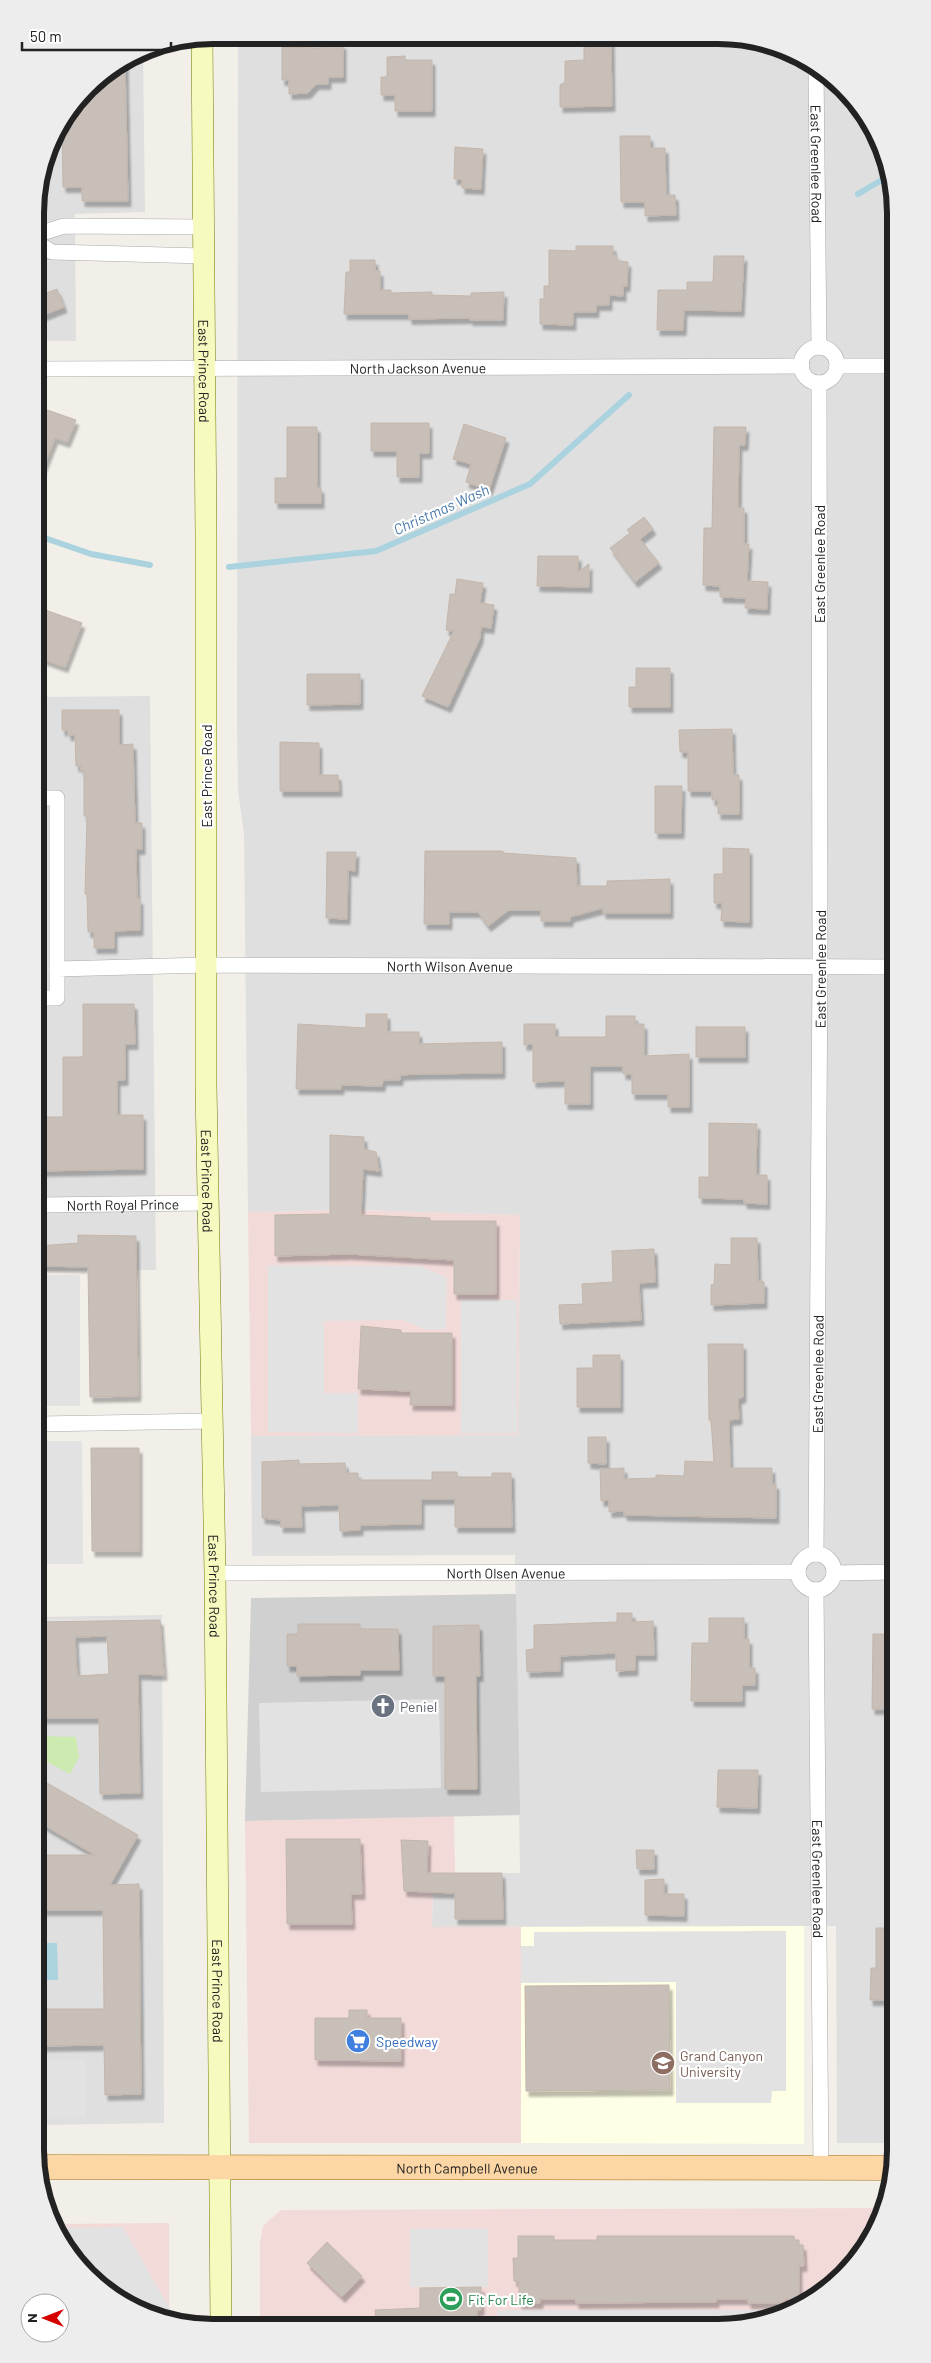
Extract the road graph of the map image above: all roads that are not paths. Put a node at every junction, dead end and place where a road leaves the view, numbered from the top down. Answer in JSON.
{"nodes":[{"id":1,"x":202,"y":44,"type":"edge"},
{"id":2,"x":816,"y":75,"type":"edge"},
{"id":3,"x":204,"y":227,"type":"junction"},
{"id":4,"x":44,"y":232,"type":"edge"},
{"id":5,"x":44,"y":247,"type":"edge"},
{"id":6,"x":204,"y":256,"type":"junction"},
{"id":7,"x":819,"y":347,"type":"junction"},
{"id":8,"x":802,"y":366,"type":"junction"},
{"id":9,"x":837,"y":366,"type":"junction"},
{"id":10,"x":887,"y":366,"type":"edge"},
{"id":11,"x":205,"y":367,"type":"junction"},
{"id":12,"x":44,"y":369,"type":"edge"},
{"id":13,"x":819,"y":383,"type":"junction"},
{"id":14,"x":44,"y":798,"type":"edge"},
{"id":15,"x":206,"y":966,"type":"junction"},
{"id":16,"x":820,"y":967,"type":"junction"},
{"id":17,"x":887,"y":967,"type":"edge"},
{"id":18,"x":57,"y":969,"type":"junction"},
{"id":19,"x":44,"y":998,"type":"edge"},
{"id":20,"x":208,"y":1203,"type":"junction"},
{"id":21,"x":44,"y":1205,"type":"edge"},
{"id":22,"x":212,"y":1421,"type":"junction"},
{"id":23,"x":44,"y":1424,"type":"edge"},
{"id":24,"x":816,"y":1554,"type":"junction"},
{"id":25,"x":798,"y":1572,"type":"junction"},
{"id":26,"x":887,"y":1572,"type":"edge"},
{"id":27,"x":215,"y":1573,"type":"junction"},
{"id":28,"x":834,"y":1573,"type":"junction"},
{"id":29,"x":816,"y":1590,"type":"junction"},
{"id":30,"x":45,"y":2167,"type":"edge"},
{"id":31,"x":220,"y":2168,"type":"junction"},
{"id":32,"x":821,"y":2168,"type":"junction"},
{"id":33,"x":886,"y":2168,"type":"edge"},
{"id":34,"x":221,"y":2319,"type":"edge"}],
"edges":[{"from":1,"to":3,"type":"main road","name":"East Prince Road"},
{"from":2,"to":7,"type":"street","name":"East Greenlee Road"},
{"from":3,"to":4,"type":"street"},
{"from":3,"to":6,"type":"main road","name":"East Prince Road"},
{"from":5,"to":6,"type":"street"},
{"from":6,"to":11,"type":"main road","name":"East Prince Road"},
{"from":7,"to":8,"type":"street"},
{"from":7,"to":9,"type":"street"},
{"from":8,"to":11,"type":"street","name":"North Jackson Avenue"},
{"from":8,"to":13,"type":"street"},
{"from":9,"to":10,"type":"street"},
{"from":9,"to":13,"type":"street"},
{"from":11,"to":12,"type":"street","name":"North Jackson Avenue"},
{"from":11,"to":15,"type":"main road","name":"East Prince Road"},
{"from":13,"to":16,"type":"street","name":"East Greenlee Road"},
{"from":14,"to":18,"type":"street"},
{"from":15,"to":16,"type":"street","name":"North Wilson Avenue"},
{"from":15,"to":18,"type":"street","name":"North Wilson Avenue"},
{"from":15,"to":20,"type":"main road","name":"East Prince Road"},
{"from":16,"to":17,"type":"street","name":"North Wilson Avenue"},
{"from":16,"to":24,"type":"street","name":"East Greenlee Road"},
{"from":18,"to":19,"type":"street"},
{"from":20,"to":21,"type":"street","name":"North Royal Prince"},
{"from":20,"to":22,"type":"main road","name":"East Prince Road"},
{"from":22,"to":23,"type":"street"},
{"from":22,"to":27,"type":"main road","name":"East Prince Road"},
{"from":24,"to":25,"type":"street"},
{"from":24,"to":28,"type":"street"},
{"from":25,"to":27,"type":"street","name":"North Olsen Avenue"},
{"from":25,"to":29,"type":"street"},
{"from":26,"to":28,"type":"street"},
{"from":27,"to":31,"type":"main road","name":"East Prince Road"},
{"from":28,"to":29,"type":"street"},
{"from":29,"to":32,"type":"street","name":"East Greenlee Road"},
{"from":30,"to":31,"type":"main road","name":"North Campbell Avenue"},
{"from":31,"to":32,"type":"main road","name":"North Campbell Avenue"},
{"from":31,"to":34,"type":"main road","name":"East Prince Road"},
{"from":32,"to":33,"type":"main road","name":"North Campbell Avenue"}]}
